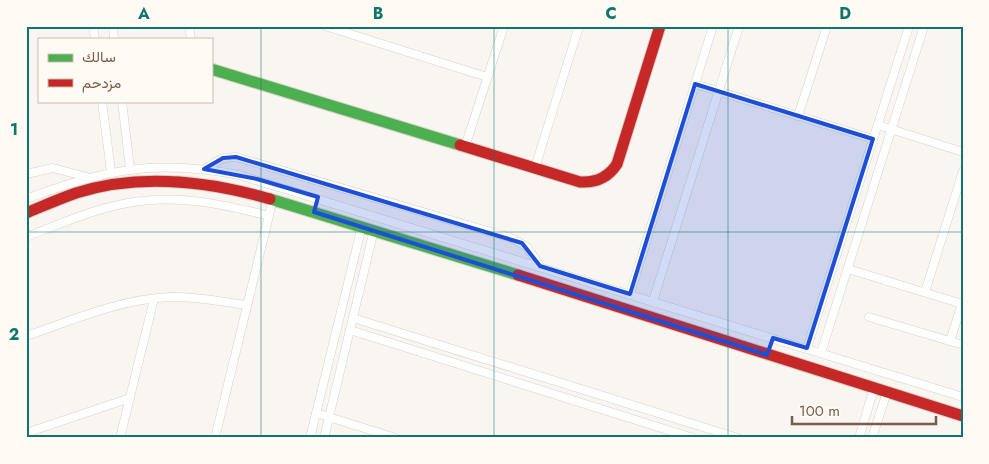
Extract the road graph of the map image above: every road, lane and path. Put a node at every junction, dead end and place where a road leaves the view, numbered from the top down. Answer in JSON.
{"nodes":[{"id":1,"x":325,"y":26,"type":"edge"},
{"id":2,"x":504,"y":26,"type":"edge"},
{"id":3,"x":579,"y":26,"type":"edge"},
{"id":4,"x":660,"y":26,"type":"edge"},
{"id":5,"x":713,"y":26,"type":"edge"},
{"id":6,"x":739,"y":26,"type":"edge"},
{"id":7,"x":827,"y":26,"type":"edge"},
{"id":8,"x":909,"y":26,"type":"edge"},
{"id":9,"x":924,"y":26,"type":"edge"},
{"id":10,"x":212,"y":69,"type":"edge"},
{"id":11,"x":488,"y":77,"type":"junction"},
{"id":12,"x":695,"y":84,"type":"junction"},
{"id":13,"x":719,"y":91,"type":"junction"},
{"id":14,"x":102,"y":102,"type":"edge"},
{"id":15,"x":122,"y":102,"type":"edge"},
{"id":16,"x":798,"y":116,"type":"junction"},
{"id":17,"x":878,"y":125,"type":"junction"},
{"id":18,"x":892,"y":129,"type":"junction"},
{"id":19,"x":873,"y":140,"type":"junction"},
{"id":20,"x":465,"y":147,"type":"junction"},
{"id":21,"x":963,"y":152,"type":"edge"},
{"id":22,"x":535,"y":168,"type":"junction"},
{"id":23,"x":130,"y":169,"type":"junction"},
{"id":24,"x":204,"y":169,"type":"junction"},
{"id":25,"x":963,"y":171,"type":"edge"},
{"id":26,"x":111,"y":172,"type":"junction"},
{"id":27,"x":26,"y":174,"type":"edge"},
{"id":28,"x":87,"y":177,"type":"junction"},
{"id":29,"x":318,"y":197,"type":"junction"},
{"id":30,"x":26,"y":198,"type":"edge"},
{"id":31,"x":273,"y":199,"type":"junction"},
{"id":32,"x":314,"y":212,"type":"junction"},
{"id":33,"x":26,"y":213,"type":"edge"},
{"id":34,"x":269,"y":216,"type":"junction"},
{"id":35,"x":362,"y":226,"type":"junction"},
{"id":36,"x":374,"y":230,"type":"junction"},
{"id":37,"x":26,"y":237,"type":"edge"},
{"id":38,"x":540,"y":266,"type":"junction"},
{"id":39,"x":848,"y":269,"type":"junction"},
{"id":40,"x":925,"y":292,"type":"junction"},
{"id":41,"x":630,"y":294,"type":"junction"},
{"id":42,"x":154,"y":299,"type":"junction"},
{"id":43,"x":653,"y":301,"type":"junction"},
{"id":44,"x":247,"y":305,"type":"junction"},
{"id":45,"x":870,"y":317,"type":"dead end"},
{"id":46,"x":353,"y":318,"type":"junction"},
{"id":47,"x":350,"y":330,"type":"junction"},
{"id":48,"x":26,"y":336,"type":"edge"},
{"id":49,"x":773,"y":338,"type":"junction"},
{"id":50,"x":950,"y":341,"type":"junction"},
{"id":51,"x":963,"y":345,"type":"edge"},
{"id":52,"x":807,"y":348,"type":"junction"},
{"id":53,"x":822,"y":353,"type":"junction"},
{"id":54,"x":767,"y":355,"type":"junction"},
{"id":55,"x":874,"y":388,"type":"junction"},
{"id":56,"x":887,"y":392,"type":"junction"},
{"id":57,"x":963,"y":397,"type":"edge"},
{"id":58,"x":130,"y":398,"type":"junction"},
{"id":59,"x":316,"y":413,"type":"junction"},
{"id":60,"x":963,"y":416,"type":"edge"},
{"id":61,"x":329,"y":417,"type":"junction"},
{"id":62,"x":28,"y":434,"type":"edge"},
{"id":63,"x":667,"y":434,"type":"edge"},
{"id":64,"x":120,"y":438,"type":"edge"},
{"id":65,"x":215,"y":438,"type":"edge"},
{"id":66,"x":310,"y":438,"type":"edge"},
{"id":67,"x":324,"y":438,"type":"edge"},
{"id":68,"x":396,"y":438,"type":"edge"},
{"id":69,"x":693,"y":438,"type":"edge"},
{"id":70,"x":738,"y":438,"type":"edge"},
{"id":71,"x":859,"y":438,"type":"edge"},
{"id":72,"x":872,"y":438,"type":"edge"}],
"edges":[{"from":1,"to":11,"type":"street"},
{"from":2,"to":11,"type":"street"},
{"from":3,"to":22,"type":"street"},
{"from":4,"to":22,"type":"street"},
{"from":5,"to":12,"type":"street"},
{"from":6,"to":13,"type":"street"},
{"from":7,"to":16,"type":"street"},
{"from":8,"to":17,"type":"street"},
{"from":9,"to":18,"type":"street"},
{"from":10,"to":20,"type":"street"},
{"from":11,"to":20,"type":"street"},
{"from":12,"to":13,"type":"street"},
{"from":12,"to":41,"type":"street"},
{"from":13,"to":16,"type":"street"},
{"from":13,"to":43,"type":"street"},
{"from":14,"to":26,"type":"street"},
{"from":15,"to":23,"type":"street"},
{"from":16,"to":19,"type":"street"},
{"from":17,"to":18,"type":"street"},
{"from":17,"to":19,"type":"street"},
{"from":18,"to":21,"type":"street"},
{"from":18,"to":39,"type":"street"},
{"from":19,"to":52,"type":"street"},
{"from":20,"to":22,"type":"street"},
{"from":23,"to":24,"type":"street"},
{"from":23,"to":26,"type":"street"},
{"from":24,"to":29,"type":"street"},
{"from":24,"to":38,"type":"street"},
{"from":25,"to":40,"type":"street"},
{"from":26,"to":28,"type":"street"},
{"from":27,"to":28,"type":"street"},
{"from":28,"to":30,"type":"street"},
{"from":29,"to":32,"type":"street"},
{"from":29,"to":38,"type":"street"},
{"from":31,"to":32,"type":"street"},
{"from":31,"to":33,"type":"street"},
{"from":31,"to":34,"type":"street"},
{"from":32,"to":35,"type":"street"},
{"from":34,"to":37,"type":"street"},
{"from":34,"to":44,"type":"street"},
{"from":35,"to":36,"type":"street"},
{"from":35,"to":59,"type":"street"},
{"from":36,"to":46,"type":"street"},
{"from":36,"to":54,"type":"street"},
{"from":38,"to":41,"type":"street"},
{"from":39,"to":40,"type":"street"},
{"from":39,"to":53,"type":"street"},
{"from":40,"to":50,"type":"street"},
{"from":41,"to":43,"type":"street"},
{"from":42,"to":44,"type":"street"},
{"from":42,"to":48,"type":"street"},
{"from":42,"to":58,"type":"street"},
{"from":43,"to":49,"type":"street"},
{"from":44,"to":65,"type":"street"},
{"from":45,"to":50,"type":"street"},
{"from":46,"to":47,"type":"street"},
{"from":46,"to":70,"type":"street"},
{"from":47,"to":61,"type":"street"},
{"from":47,"to":63,"type":"street"},
{"from":49,"to":52,"type":"street"},
{"from":49,"to":54,"type":"street"},
{"from":50,"to":51,"type":"street"},
{"from":52,"to":53,"type":"street"},
{"from":53,"to":57,"type":"street"},
{"from":54,"to":55,"type":"street"},
{"from":55,"to":56,"type":"street"},
{"from":55,"to":71,"type":"street"},
{"from":56,"to":60,"type":"street"},
{"from":56,"to":72,"type":"street"},
{"from":58,"to":62,"type":"street"},
{"from":58,"to":64,"type":"street"},
{"from":59,"to":61,"type":"street"},
{"from":59,"to":66,"type":"street"},
{"from":61,"to":67,"type":"street"},
{"from":61,"to":68,"type":"street"},
{"from":63,"to":69,"type":"street"}]}
